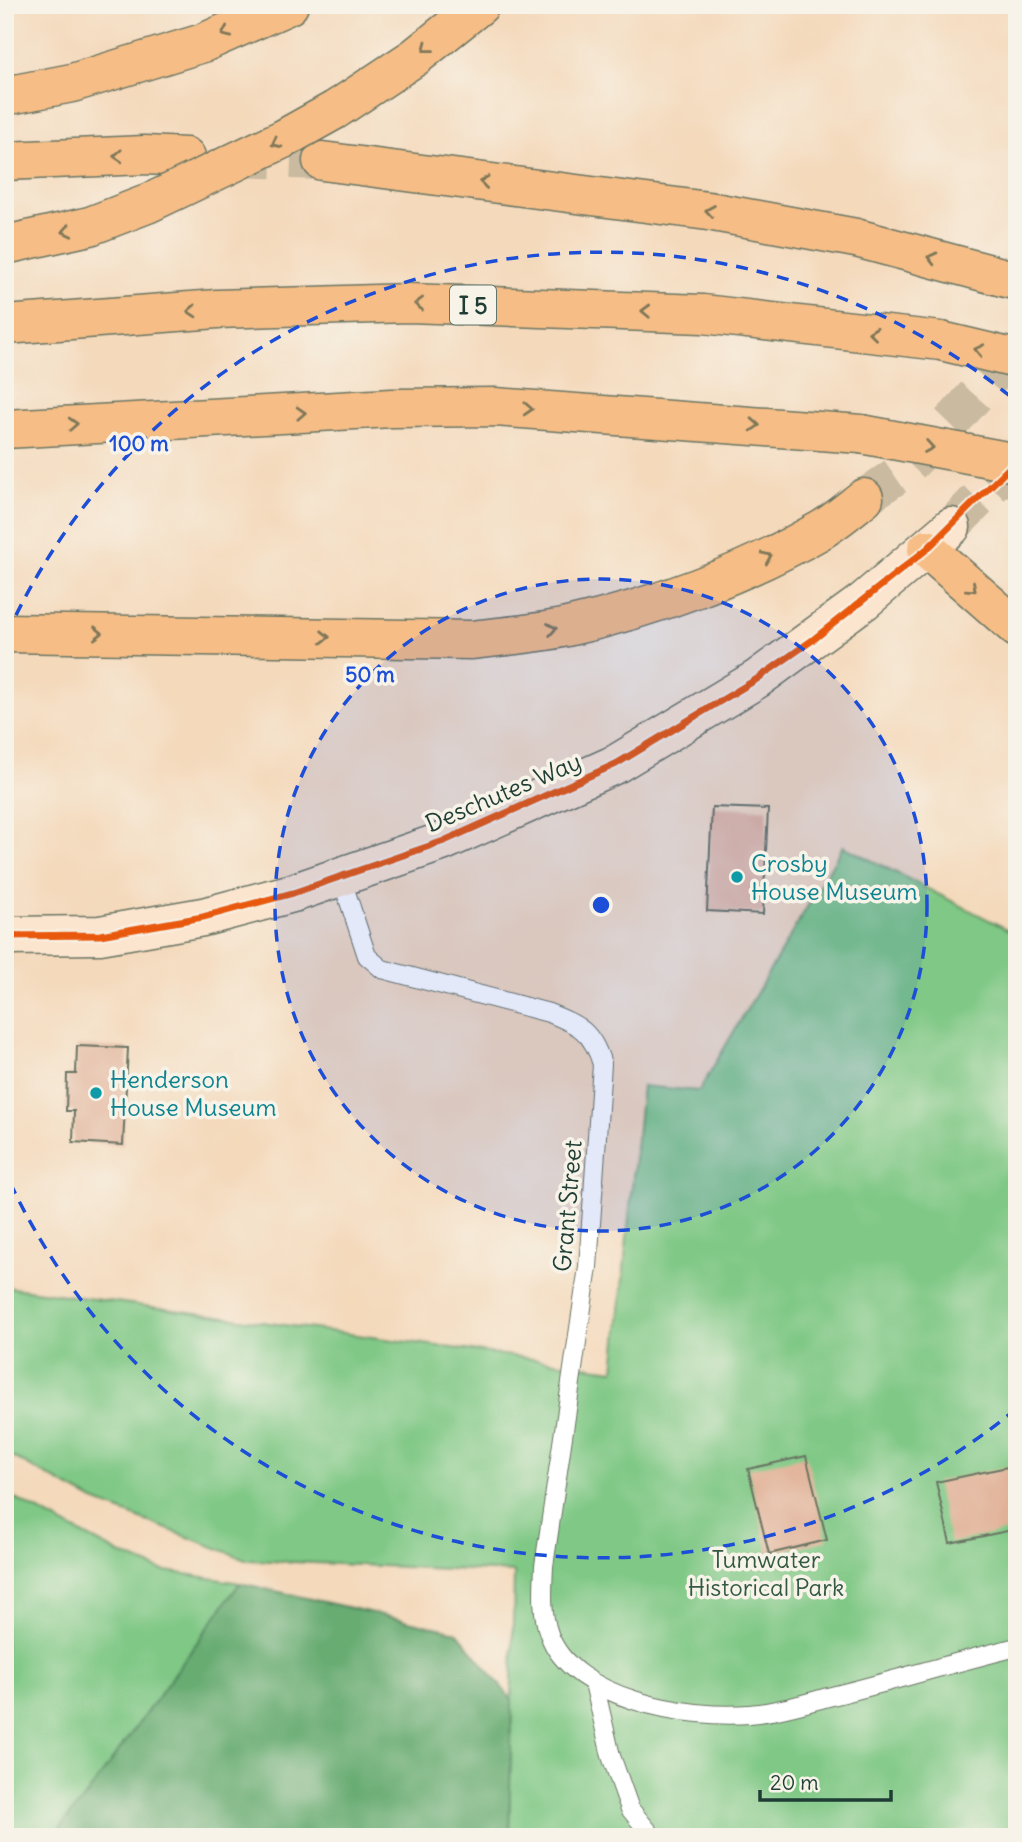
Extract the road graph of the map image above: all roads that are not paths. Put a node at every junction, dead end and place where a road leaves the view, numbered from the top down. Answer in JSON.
{"nodes":[{"id":1,"x":289,"y":5,"type":"edge"},
{"id":2,"x":480,"y":5,"type":"edge"},
{"id":3,"x":5,"y":96,"type":"edge"},
{"id":4,"x":186,"y":157,"type":"dead end"},
{"id":5,"x":5,"y":161,"type":"edge"},
{"id":6,"x":322,"y":161,"type":"tunnel mouth"},
{"id":7,"x":5,"y":245,"type":"edge"},
{"id":8,"x":1008,"y":278,"type":"edge"},
{"id":9,"x":5,"y":325,"type":"edge"},
{"id":10,"x":1017,"y":359,"type":"edge"},
{"id":11,"x":5,"y":429,"type":"edge"},
{"id":12,"x":1017,"y":463,"type":"edge"},
{"id":13,"x":864,"y":498,"type":"tunnel mouth"},
{"id":14,"x":939,"y":538,"type":"joint"},
{"id":15,"x":1017,"y":628,"type":"edge"},
{"id":16,"x":16,"y":632,"type":"edge"},
{"id":17,"x":341,"y":877,"type":"junction"},
{"id":18,"x":5,"y":936,"type":"edge"},
{"id":19,"x":1017,"y":1647,"type":"edge"},
{"id":20,"x":594,"y":1683,"type":"junction"},
{"id":21,"x":653,"y":1837,"type":"edge"}],
"edges":[{"from":1,"to":3,"type":"highway","one_way":true},
{"from":2,"to":7,"type":"highway","one_way":true,"bridge":true},
{"from":4,"to":5,"type":"highway","one_way":true},
{"from":8,"to":6,"type":"highway","one_way":true},
{"from":10,"to":9,"type":"highway","number":"I 5","one_way":true,"bridge":true},
{"from":11,"to":12,"type":"highway","one_way":true,"bridge":true},
{"from":16,"to":13,"type":"highway","one_way":true},
{"from":14,"to":15,"type":"highway","one_way":true},
{"from":14,"to":17,"type":"main road","name":"Deschutes Way"},
{"from":17,"to":18,"type":"main road","name":"Deschutes Way"},
{"from":17,"to":20,"type":"lane","name":"Grant Street"},
{"from":19,"to":20,"type":"lane","name":"Grant Street"},
{"from":20,"to":21,"type":"lane"}]}
